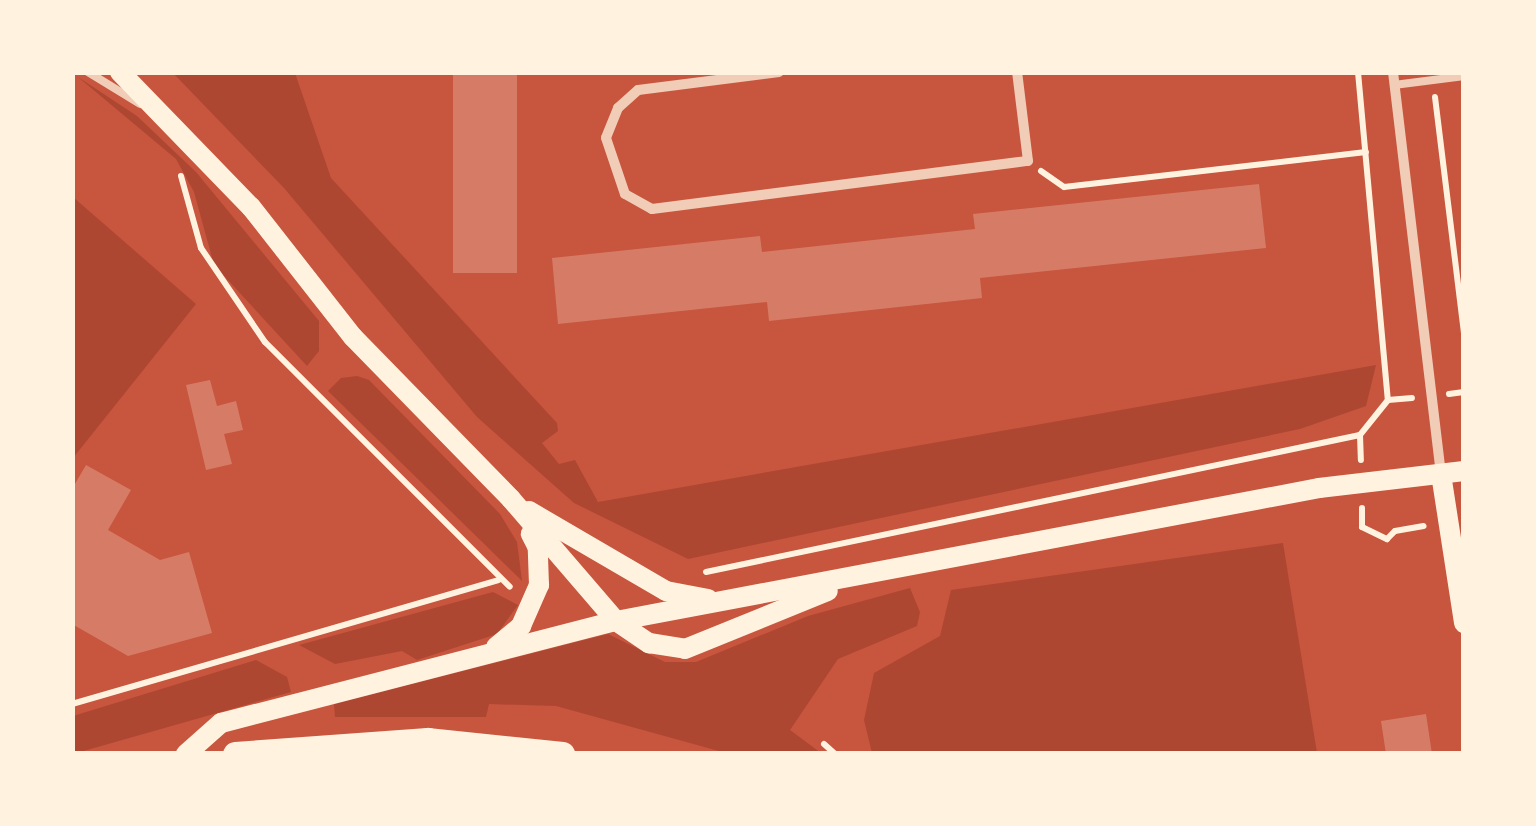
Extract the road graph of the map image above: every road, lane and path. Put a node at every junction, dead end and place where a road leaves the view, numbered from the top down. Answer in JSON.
{"nodes":[{"id":1,"x":88,"y":72,"type":"edge"},
{"id":2,"x":120,"y":72,"type":"edge"},
{"id":3,"x":778,"y":72,"type":"edge"},
{"id":4,"x":1016,"y":72,"type":"edge"},
{"id":5,"x":1358,"y":72,"type":"edge"},
{"id":6,"x":1393,"y":72,"type":"edge"},
{"id":7,"x":1464,"y":76,"type":"edge"},
{"id":8,"x":1433,"y":80,"type":"junction"},
{"id":9,"x":1394,"y":85,"type":"junction"},
{"id":10,"x":168,"y":120,"type":"junction"},
{"id":11,"x":1366,"y":152,"type":"junction"},
{"id":12,"x":170,"y":161,"type":"dead end"},
{"id":13,"x":1028,"y":161,"type":"junction"},
{"id":14,"x":1464,"y":334,"type":"edge"},
{"id":15,"x":1464,"y":470,"type":"edge"},
{"id":16,"x":1441,"y":474,"type":"junction"},
{"id":17,"x":511,"y":499,"type":"junction"},
{"id":18,"x":1362,"y":527,"type":"dead end"},
{"id":19,"x":1395,"y":530,"type":"dead end"},
{"id":20,"x":688,"y":576,"type":"dead end"},
{"id":21,"x":848,"y":580,"type":"junction"},
{"id":22,"x":719,"y":601,"type":"junction"},
{"id":23,"x":610,"y":616,"type":"junction"},
{"id":24,"x":1464,"y":623,"type":"edge"},
{"id":25,"x":490,"y":651,"type":"junction"},
{"id":26,"x":72,"y":704,"type":"edge"},
{"id":27,"x":824,"y":744,"type":"dead end"},
{"id":28,"x":186,"y":754,"type":"edge"},
{"id":29,"x":235,"y":754,"type":"edge"},
{"id":30,"x":562,"y":754,"type":"edge"},
{"id":31,"x":835,"y":754,"type":"edge"}],
"edges":[{"from":1,"to":10,"type":"lane"},
{"from":2,"to":10,"type":"main road"},
{"from":3,"to":13,"type":"street"},
{"from":4,"to":13,"type":"street"},
{"from":5,"to":11,"type":"path"},
{"from":6,"to":9,"type":"street"},
{"from":7,"to":8,"type":"lane"},
{"from":8,"to":9,"type":"lane"},
{"from":8,"to":14,"type":"path"},
{"from":9,"to":16,"type":"street"},
{"from":10,"to":17,"type":"main road"},
{"from":11,"to":13,"type":"path"},
{"from":11,"to":20,"type":"path"},
{"from":12,"to":26,"type":"path"},
{"from":15,"to":16,"type":"main road"},
{"from":16,"to":21,"type":"main road"},
{"from":16,"to":24,"type":"main road"},
{"from":17,"to":22,"type":"main road"},
{"from":17,"to":23,"type":"main road"},
{"from":17,"to":25,"type":"main road"},
{"from":18,"to":19,"type":"path"},
{"from":21,"to":22,"type":"main road"},
{"from":21,"to":23,"type":"main road"},
{"from":22,"to":23,"type":"main road"},
{"from":23,"to":25,"type":"main road"},
{"from":25,"to":28,"type":"main road"},
{"from":27,"to":31,"type":"path"},
{"from":29,"to":30,"type":"main road"}]}
